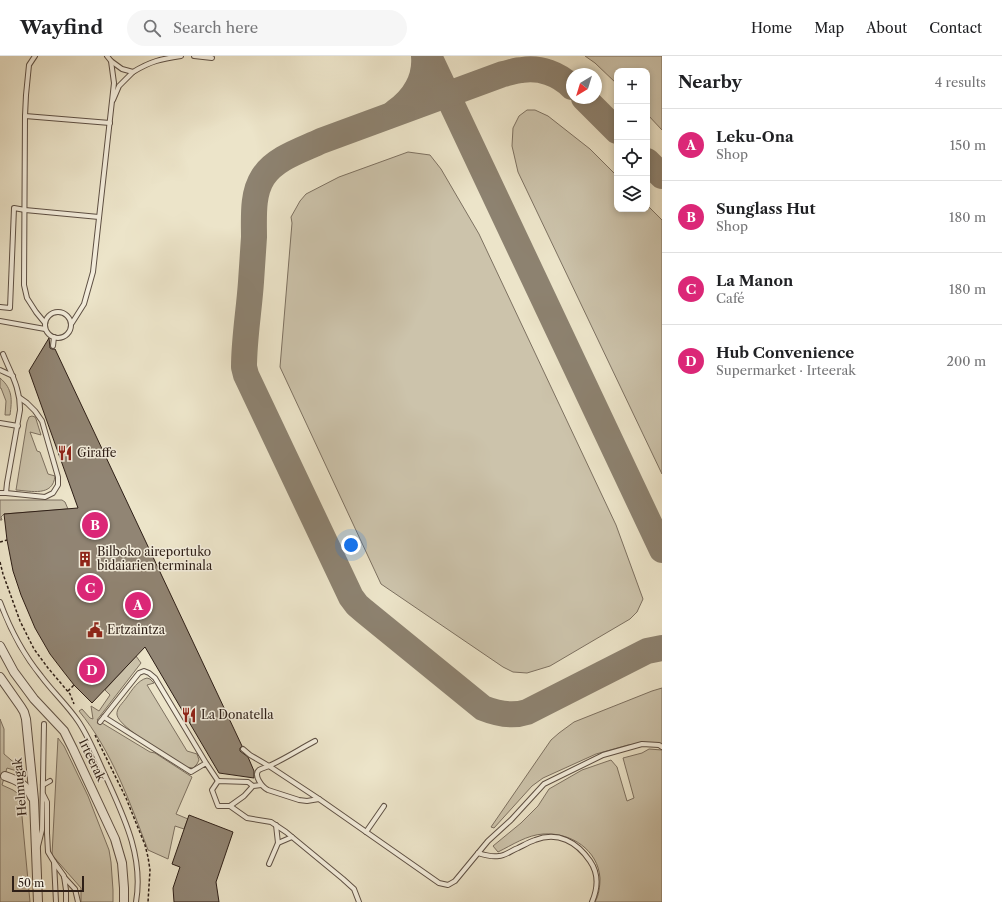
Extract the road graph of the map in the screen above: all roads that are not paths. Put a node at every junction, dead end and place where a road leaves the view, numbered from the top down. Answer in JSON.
{"nodes":[{"id":1,"x":35,"y":56,"type":"edge"},
{"id":2,"x":107,"y":56,"type":"edge"},
{"id":3,"x":181,"y":56,"type":"edge"},
{"id":4,"x":194,"y":56,"type":"edge"},
{"id":5,"x":212,"y":58,"type":"dead end"},
{"id":6,"x":111,"y":61,"type":"junction"},
{"id":7,"x":133,"y":72,"type":"junction"},
{"id":8,"x":112,"y":104,"type":"junction"},
{"id":9,"x":25,"y":116,"type":"junction"},
{"id":10,"x":110,"y":123,"type":"junction"},
{"id":11,"x":25,"y":210,"type":"junction"},
{"id":12,"x":99,"y":216,"type":"junction"},
{"id":13,"x":0,"y":307,"type":"edge"},
{"id":14,"x":0,"y":321,"type":"edge"},
{"id":15,"x":45,"y":323,"type":"junction"},
{"id":16,"x":72,"y":323,"type":"junction"},
{"id":17,"x":45,"y":328,"type":"junction"},
{"id":18,"x":54,"y":337,"type":"junction"},
{"id":19,"x":53,"y":346,"type":"dead end"},
{"id":20,"x":2,"y":354,"type":"dead end"},
{"id":21,"x":0,"y":370,"type":"edge"},
{"id":22,"x":13,"y":376,"type":"junction"},
{"id":23,"x":20,"y":398,"type":"junction"},
{"id":24,"x":0,"y":423,"type":"edge"},
{"id":25,"x":18,"y":426,"type":"junction"},
{"id":26,"x":0,"y":493,"type":"edge"},
{"id":27,"x":6,"y":493,"type":"junction"},
{"id":28,"x":0,"y":602,"type":"edge"},
{"id":29,"x":0,"y":646,"type":"edge"},
{"id":30,"x":0,"y":677,"type":"edge"},
{"id":31,"x":104,"y":717,"type":"junction"},
{"id":32,"x":100,"y":722,"type":"dead end"},
{"id":33,"x":44,"y":724,"type":"dead end"},
{"id":34,"x":315,"y":742,"type":"dead end"},
{"id":35,"x":662,"y":747,"type":"edge"},
{"id":36,"x":243,"y":749,"type":"dead end"},
{"id":37,"x":206,"y":764,"type":"junction"},
{"id":38,"x":269,"y":766,"type":"junction"},
{"id":39,"x":5,"y":776,"type":"dead end"},
{"id":40,"x":50,"y":781,"type":"dead end"},
{"id":41,"x":218,"y":781,"type":"junction"},
{"id":42,"x":43,"y":785,"type":"junction"},
{"id":43,"x":261,"y":785,"type":"junction"},
{"id":44,"x":253,"y":786,"type":"junction"},
{"id":45,"x":43,"y":794,"type":"junction"},
{"id":46,"x":319,"y":799,"type":"junction"},
{"id":47,"x":34,"y":800,"type":"junction"},
{"id":48,"x":230,"y":806,"type":"junction"},
{"id":49,"x":384,"y":806,"type":"dead end"},
{"id":50,"x":276,"y":825,"type":"junction"},
{"id":51,"x":366,"y":832,"type":"junction"},
{"id":52,"x":292,"y":837,"type":"junction"},
{"id":53,"x":278,"y":843,"type":"junction"},
{"id":54,"x":478,"y":853,"type":"junction"},
{"id":55,"x":37,"y":855,"type":"junction"},
{"id":56,"x":54,"y":862,"type":"junction"},
{"id":57,"x":269,"y":864,"type":"dead end"},
{"id":58,"x":64,"y":876,"type":"junction"},
{"id":59,"x":38,"y":902,"type":"edge"},
{"id":60,"x":56,"y":902,"type":"edge"},
{"id":61,"x":66,"y":902,"type":"edge"},
{"id":62,"x":78,"y":902,"type":"edge"},
{"id":63,"x":124,"y":902,"type":"edge"},
{"id":64,"x":136,"y":902,"type":"edge"},
{"id":65,"x":359,"y":902,"type":"edge"},
{"id":66,"x":592,"y":902,"type":"edge"}],
"edges":[{"from":1,"to":9,"type":"lane"},
{"from":2,"to":6,"type":"lane"},
{"from":3,"to":7,"type":"lane"},
{"from":4,"to":5,"type":"lane"},
{"from":6,"to":7,"type":"lane"},
{"from":6,"to":8,"type":"lane"},
{"from":7,"to":8,"type":"lane"},
{"from":8,"to":10,"type":"lane"},
{"from":9,"to":10,"type":"lane"},
{"from":9,"to":11,"type":"lane"},
{"from":10,"to":12,"type":"lane"},
{"from":11,"to":12,"type":"lane"},
{"from":11,"to":13,"type":"lane"},
{"from":11,"to":15,"type":"lane"},
{"from":12,"to":16,"type":"lane"},
{"from":14,"to":17,"type":"lane"},
{"from":15,"to":16,"type":"lane"},
{"from":15,"to":17,"type":"lane"},
{"from":16,"to":18,"type":"lane"},
{"from":17,"to":18,"type":"lane"},
{"from":18,"to":19,"type":"lane"},
{"from":20,"to":22,"type":"lane"},
{"from":21,"to":22,"type":"lane"},
{"from":22,"to":23,"type":"lane"},
{"from":23,"to":25,"type":"lane"},
{"from":23,"to":27,"type":"lane"},
{"from":24,"to":25,"type":"lane"},
{"from":25,"to":27,"type":"lane"},
{"from":26,"to":27,"type":"lane"},
{"from":28,"to":64,"type":"lane"},
{"from":29,"to":63,"type":"street","name":"Irteerak"},
{"from":30,"to":47,"type":"street","name":"Helmugak"},
{"from":31,"to":32,"type":"lane"},
{"from":31,"to":37,"type":"lane"},
{"from":31,"to":37,"type":"lane"},
{"from":33,"to":42,"type":"lane"},
{"from":34,"to":38,"type":"lane"},
{"from":35,"to":54,"type":"lane"},
{"from":36,"to":38,"type":"lane"},
{"from":37,"to":41,"type":"lane"},
{"from":38,"to":43,"type":"lane"},
{"from":38,"to":46,"type":"lane"},
{"from":39,"to":47,"type":"street"},
{"from":40,"to":42,"type":"lane"},
{"from":41,"to":44,"type":"lane"},
{"from":41,"to":48,"type":"lane"},
{"from":42,"to":45,"type":"lane"},
{"from":43,"to":44,"type":"lane"},
{"from":43,"to":46,"type":"lane"},
{"from":44,"to":48,"type":"lane"},
{"from":45,"to":55,"type":"lane"},
{"from":45,"to":56,"type":"lane"},
{"from":46,"to":51,"type":"lane"},
{"from":47,"to":55,"type":"street","name":"Helmugak"},
{"from":48,"to":50,"type":"lane"},
{"from":49,"to":51,"type":"lane"},
{"from":50,"to":52,"type":"lane"},
{"from":50,"to":53,"type":"lane"},
{"from":51,"to":54,"type":"lane"},
{"from":52,"to":53,"type":"lane"},
{"from":52,"to":65,"type":"lane"},
{"from":53,"to":57,"type":"lane"},
{"from":54,"to":66,"type":"lane"},
{"from":55,"to":59,"type":"street","name":"Helmugak"},
{"from":56,"to":58,"type":"lane"},
{"from":56,"to":60,"type":"lane"},
{"from":58,"to":61,"type":"lane"},
{"from":58,"to":62,"type":"lane"}]}
